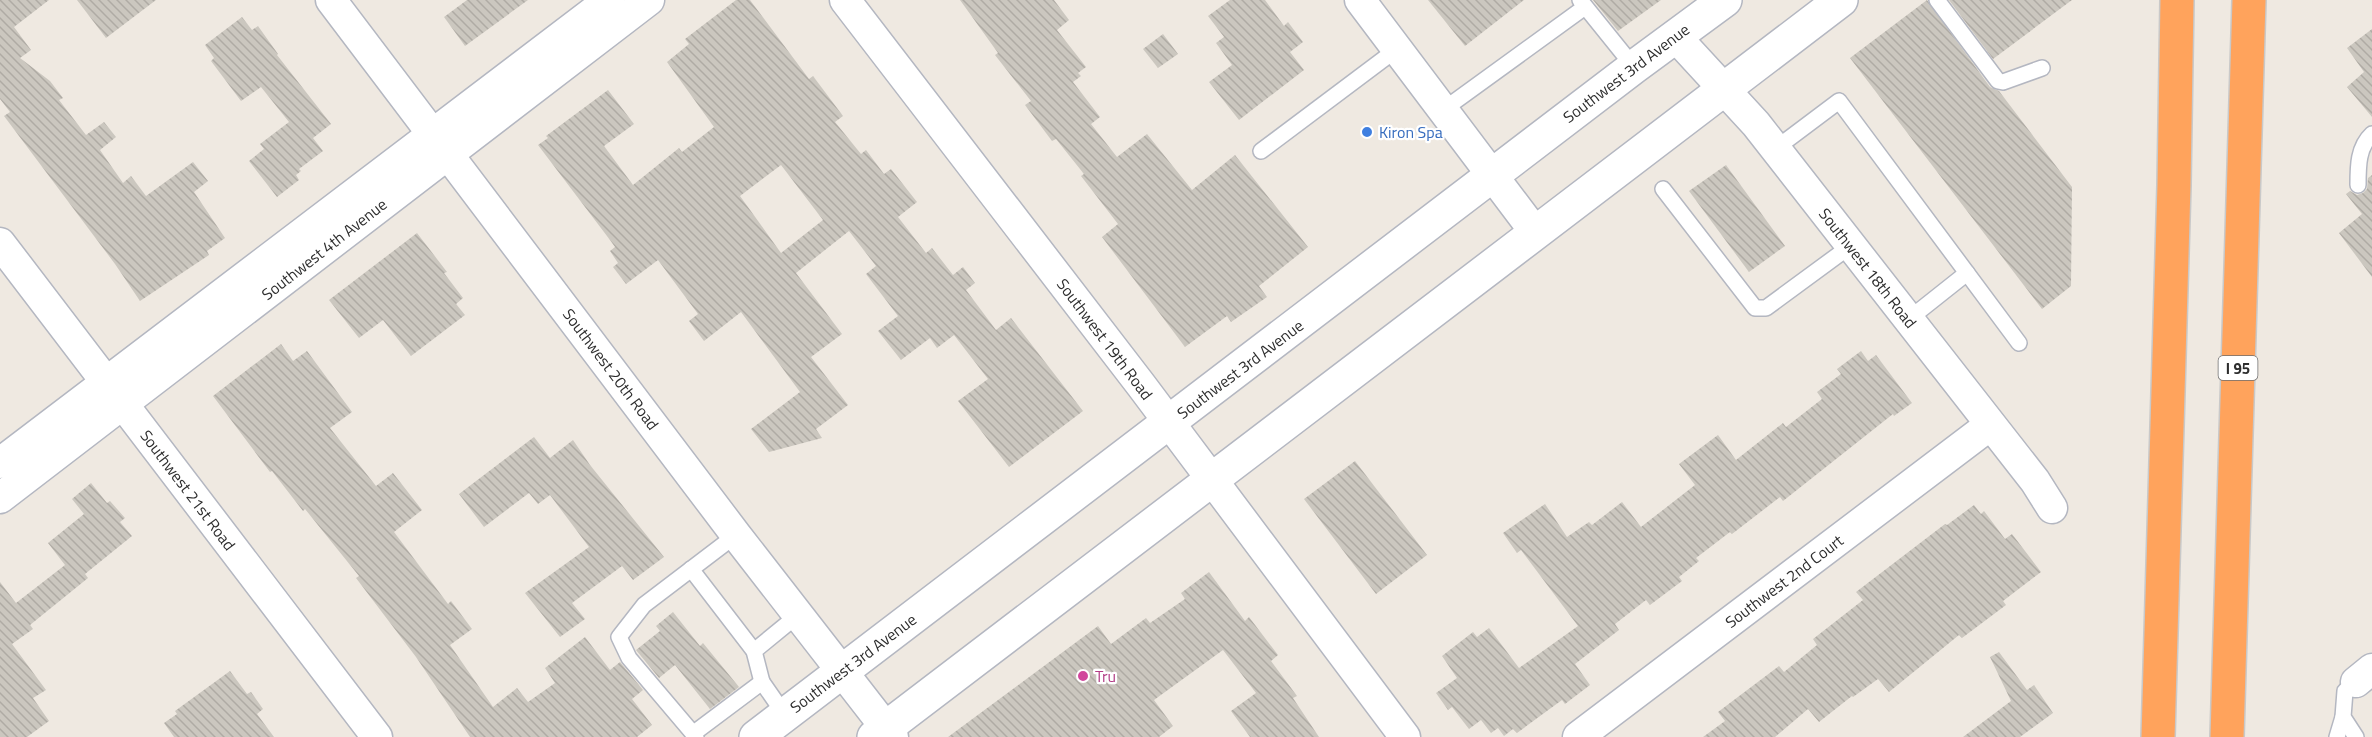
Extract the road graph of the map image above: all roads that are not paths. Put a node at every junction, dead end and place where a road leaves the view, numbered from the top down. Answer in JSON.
{"nodes":[{"id":1,"x":331,"y":0,"type":"edge"},
{"id":2,"x":609,"y":0,"type":"edge"},
{"id":3,"x":649,"y":0,"type":"edge"},
{"id":4,"x":846,"y":0,"type":"edge"},
{"id":5,"x":1725,"y":0,"type":"edge"},
{"id":6,"x":1841,"y":0,"type":"edge"},
{"id":7,"x":1937,"y":0,"type":"edge"},
{"id":8,"x":2177,"y":0,"type":"edge"},
{"id":9,"x":2249,"y":0,"type":"edge"},
{"id":10,"x":1363,"y":1,"type":"edge"},
{"id":11,"x":1582,"y":3,"type":"edge"},
{"id":12,"x":1675,"y":36,"type":"junction"},
{"id":13,"x":1397,"y":49,"type":"junction"},
{"id":14,"x":1634,"y":67,"type":"junction"},
{"id":15,"x":2042,"y":68,"type":"dead end"},
{"id":16,"x":1723,"y":89,"type":"junction"},
{"id":17,"x":1443,"y":110,"type":"junction"},
{"id":18,"x":2372,"y":134,"type":"edge"},
{"id":19,"x":440,"y":144,"type":"junction"},
{"id":20,"x":1776,"y":149,"type":"junction"},
{"id":21,"x":1261,"y":151,"type":"dead end"},
{"id":22,"x":1492,"y":176,"type":"junction"},
{"id":23,"x":2358,"y":185,"type":"dead end"},
{"id":24,"x":1664,"y":189,"type":"dead end"},
{"id":25,"x":1535,"y":232,"type":"junction"},
{"id":26,"x":0,"y":243,"type":"edge"},
{"id":27,"x":1849,"y":247,"type":"junction"},
{"id":28,"x":1967,"y":273,"type":"junction"},
{"id":29,"x":1909,"y":319,"type":"junction"},
{"id":30,"x":2019,"y":343,"type":"dead end"},
{"id":31,"x":114,"y":393,"type":"junction"},
{"id":32,"x":1169,"y":423,"type":"junction"},
{"id":33,"x":1990,"y":425,"type":"junction"},
{"id":34,"x":0,"y":463,"type":"edge"},
{"id":35,"x":1211,"y":479,"type":"junction"},
{"id":36,"x":0,"y":498,"type":"edge"},
{"id":37,"x":2052,"y":507,"type":"dead end"},
{"id":38,"x":736,"y":535,"type":"junction"},
{"id":39,"x":691,"y":569,"type":"junction"},
{"id":40,"x":798,"y":615,"type":"junction"},
{"id":41,"x":754,"y":651,"type":"junction"},
{"id":42,"x":842,"y":672,"type":"junction"},
{"id":43,"x":2364,"y":675,"type":"edge"},
{"id":44,"x":762,"y":682,"type":"junction"},
{"id":45,"x":785,"y":714,"type":"junction"},
{"id":46,"x":2343,"y":717,"type":"junction"},
{"id":47,"x":884,"y":734,"type":"edge"},
{"id":48,"x":695,"y":735,"type":"edge"},
{"id":49,"x":377,"y":737,"type":"edge"},
{"id":50,"x":756,"y":737,"type":"edge"},
{"id":51,"x":1405,"y":737,"type":"edge"},
{"id":52,"x":1578,"y":737,"type":"edge"},
{"id":53,"x":2158,"y":737,"type":"edge"},
{"id":54,"x":2227,"y":737,"type":"edge"},
{"id":55,"x":2337,"y":737,"type":"edge"},
{"id":56,"x":2356,"y":737,"type":"edge"}],
"edges":[{"from":1,"to":19,"type":"street","name":"Southwest 20th Road"},
{"from":2,"to":19,"type":"street","name":"Southwest 4th Avenue"},
{"from":3,"to":19,"type":"street","name":"Southwest 4th Avenue"},
{"from":4,"to":32,"type":"street","name":"Southwest 19th Road"},
{"from":5,"to":12,"type":"main road","name":"Southwest 3rd Avenue"},
{"from":6,"to":16,"type":"main road"},
{"from":7,"to":15,"type":"lane"},
{"from":8,"to":53,"type":"highway"},
{"from":9,"to":54,"type":"highway","number":"I 95"},
{"from":10,"to":13,"type":"street"},
{"from":11,"to":14,"type":"lane"},
{"from":11,"to":17,"type":"lane"},
{"from":12,"to":14,"type":"main road","name":"Southwest 3rd Avenue"},
{"from":12,"to":16,"type":"street","name":"Southwest 18th Road"},
{"from":13,"to":17,"type":"street"},
{"from":13,"to":21,"type":"lane"},
{"from":14,"to":22,"type":"main road","name":"Southwest 3rd Avenue"},
{"from":16,"to":20,"type":"street","name":"Southwest 18th Road"},
{"from":16,"to":25,"type":"main road"},
{"from":17,"to":22,"type":"street"},
{"from":18,"to":23,"type":"lane"},
{"from":19,"to":31,"type":"street","name":"Southwest 4th Avenue"},
{"from":19,"to":38,"type":"street","name":"Southwest 20th Road"},
{"from":20,"to":27,"type":"street","name":"Southwest 18th Road"},
{"from":20,"to":28,"type":"lane"},
{"from":22,"to":25,"type":"street"},
{"from":22,"to":32,"type":"main road","name":"Southwest 3rd Avenue"},
{"from":24,"to":27,"type":"lane"},
{"from":25,"to":35,"type":"main road"},
{"from":26,"to":31,"type":"street","name":"Southwest 21st Road"},
{"from":27,"to":29,"type":"street","name":"Southwest 18th Road"},
{"from":28,"to":29,"type":"lane"},
{"from":28,"to":30,"type":"lane"},
{"from":29,"to":33,"type":"street","name":"Southwest 18th Road"},
{"from":31,"to":34,"type":"street","name":"Southwest 4th Avenue"},
{"from":31,"to":36,"type":"street","name":"Southwest 4th Avenue"},
{"from":31,"to":49,"type":"street","name":"Southwest 21st Road"},
{"from":32,"to":35,"type":"street","name":"Southwest 19th Road"},
{"from":32,"to":42,"type":"main road","name":"Southwest 3rd Avenue"},
{"from":33,"to":37,"type":"street","name":"Southwest 18th Road"},
{"from":33,"to":52,"type":"street","name":"Southwest 2nd Court"},
{"from":35,"to":47,"type":"main road"},
{"from":35,"to":51,"type":"street","name":"Southwest 19th Road"},
{"from":38,"to":39,"type":"lane"},
{"from":38,"to":40,"type":"street","name":"Southwest 20th Road"},
{"from":39,"to":41,"type":"lane"},
{"from":39,"to":48,"type":"lane"},
{"from":40,"to":41,"type":"lane"},
{"from":40,"to":42,"type":"street","name":"Southwest 20th Road"},
{"from":41,"to":44,"type":"lane"},
{"from":42,"to":45,"type":"main road","name":"Southwest 3rd Avenue"},
{"from":42,"to":47,"type":"street","name":"Southwest 20th Road"},
{"from":43,"to":46,"type":"lane"},
{"from":44,"to":45,"type":"lane"},
{"from":44,"to":48,"type":"lane"},
{"from":45,"to":50,"type":"main road","name":"Southwest 3rd Avenue"},
{"from":46,"to":55,"type":"lane"},
{"from":46,"to":56,"type":"lane"}]}
